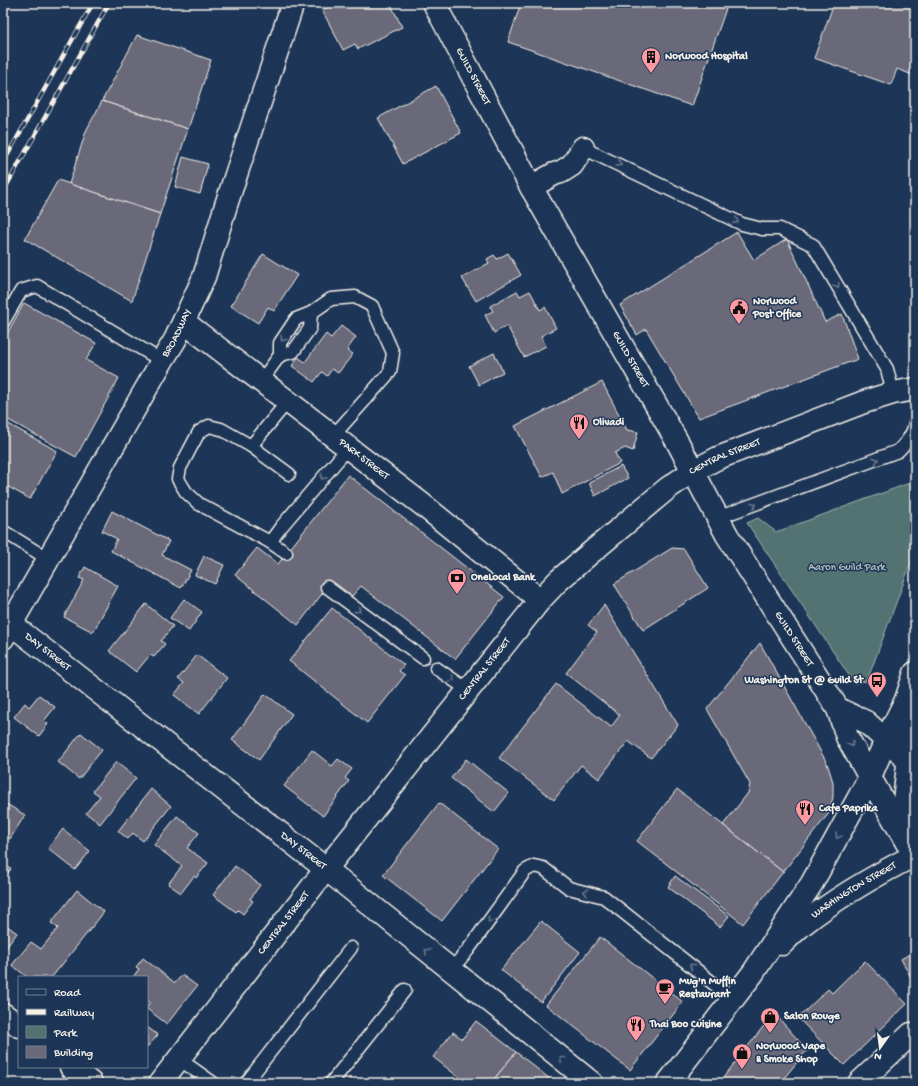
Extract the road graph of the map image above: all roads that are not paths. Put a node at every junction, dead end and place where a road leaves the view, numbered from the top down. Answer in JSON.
{"nodes":[{"id":1,"x":293,"y":3,"type":"edge"},
{"id":2,"x":434,"y":3,"type":"edge"},
{"id":3,"x":584,"y":148,"type":"joint"},
{"id":4,"x":531,"y":187,"type":"junction"},
{"id":5,"x":3,"y":322,"type":"edge"},
{"id":6,"x":184,"y":322,"type":"junction"},
{"id":7,"x":162,"y":361,"type":"junction"},
{"id":8,"x":261,"y":381,"type":"junction"},
{"id":9,"x":915,"y":389,"type":"edge"},
{"id":10,"x":893,"y":393,"type":"junction"},
{"id":11,"x":288,"y":401,"type":"junction"},
{"id":12,"x":915,"y":423,"type":"edge"},
{"id":13,"x":341,"y":442,"type":"junction"},
{"id":14,"x":251,"y":446,"type":"junction"},
{"id":15,"x":693,"y":471,"type":"junction"},
{"id":16,"x":289,"y":474,"type":"dead end"},
{"id":17,"x":718,"y":518,"type":"junction"},
{"id":18,"x":3,"y":531,"type":"edge"},
{"id":19,"x":270,"y":542,"type":"junction"},
{"id":20,"x":286,"y":554,"type":"dead end"},
{"id":21,"x":48,"y":559,"type":"junction"},
{"id":22,"x":327,"y":587,"type":"dead end"},
{"id":23,"x":540,"y":600,"type":"junction"},
{"id":24,"x":7,"y":631,"type":"edge"},
{"id":25,"x":423,"y":658,"type":"dead end"},
{"id":26,"x":436,"y":668,"type":"dead end"},
{"id":27,"x":915,"y":673,"type":"edge"},
{"id":28,"x":468,"y":690,"type":"junction"},
{"id":29,"x":906,"y":700,"type":"junction"},
{"id":30,"x":838,"y":709,"type":"junction"},
{"id":31,"x":886,"y":740,"type":"junction"},
{"id":32,"x":912,"y":764,"type":"edge"},
{"id":33,"x":870,"y":777,"type":"junction"},
{"id":34,"x":915,"y":855,"type":"edge"},
{"id":35,"x":326,"y":869,"type":"junction"},
{"id":36,"x":351,"y":948,"type":"dead end"},
{"id":37,"x":451,"y":970,"type":"junction"},
{"id":38,"x":753,"y":973,"type":"junction"},
{"id":39,"x":405,"y":990,"type":"dead end"},
{"id":40,"x":733,"y":999,"type":"junction"},
{"id":41,"x":3,"y":1014,"type":"edge"},
{"id":42,"x":18,"y":1025,"type":"edge"},
{"id":43,"x":911,"y":1034,"type":"dead end"},
{"id":44,"x":179,"y":1059,"type":"junction"},
{"id":45,"x":72,"y":1068,"type":"edge"},
{"id":46,"x":91,"y":1083,"type":"edge"},
{"id":47,"x":160,"y":1083,"type":"edge"},
{"id":48,"x":214,"y":1083,"type":"edge"},
{"id":49,"x":246,"y":1083,"type":"edge"},
{"id":50,"x":331,"y":1083,"type":"edge"},
{"id":51,"x":592,"y":1083,"type":"edge"},
{"id":52,"x":668,"y":1083,"type":"edge"},
{"id":53,"x":859,"y":1083,"type":"edge"}],
"edges":[{"from":1,"to":6,"type":"street","name":"BROADWAY"},
{"from":2,"to":4,"type":"street","name":"GUILD STREET"},
{"from":3,"to":4,"type":"street"},
{"from":3,"to":10,"type":"lane","one_way":true},
{"from":4,"to":15,"type":"street","name":"GUILD STREET"},
{"from":5,"to":7,"type":"lane"},
{"from":6,"to":7,"type":"street","name":"BROADWAY"},
{"from":6,"to":8,"type":"street","name":"PARK STREET"},
{"from":7,"to":21,"type":"street","name":"BROADWAY"},
{"from":8,"to":11,"type":"street","name":"PARK STREET"},
{"from":8,"to":13,"type":"lane"},
{"from":9,"to":10,"type":"street","name":"CENTRAL STREET"},
{"from":10,"to":15,"type":"street","name":"CENTRAL STREET"},
{"from":11,"to":13,"type":"street","name":"PARK STREET"},
{"from":11,"to":14,"type":"lane"},
{"from":17,"to":12,"type":"lane","one_way":true},
{"from":13,"to":19,"type":"lane","one_way":true},
{"from":13,"to":23,"type":"street","name":"PARK STREET"},
{"from":14,"to":16,"type":"lane"},
{"from":14,"to":19,"type":"lane"},
{"from":15,"to":17,"type":"street","name":"GUILD STREET"},
{"from":15,"to":23,"type":"street","name":"CENTRAL STREET"},
{"from":17,"to":30,"type":"street","name":"GUILD STREET"},
{"from":18,"to":21,"type":"lane"},
{"from":19,"to":20,"type":"lane"},
{"from":21,"to":24,"type":"street","name":"BROADWAY"},
{"from":22,"to":25,"type":"lane","one_way":true},
{"from":23,"to":28,"type":"street","name":"CENTRAL STREET"},
{"from":24,"to":35,"type":"street","name":"DAY STREET"},
{"from":26,"to":28,"type":"lane","one_way":true},
{"from":27,"to":29,"type":"street","name":"WASHINGTON STREET"},
{"from":28,"to":35,"type":"street","name":"CENTRAL STREET"},
{"from":29,"to":31,"type":"street","name":"WASHINGTON STREET"},
{"from":29,"to":32,"type":"street","name":"WASHINGTON STREET"},
{"from":30,"to":31,"type":"street"},
{"from":30,"to":33,"type":"street","name":"GUILD STREET","one_way":true},
{"from":31,"to":32,"type":"street"},
{"from":31,"to":33,"type":"street","name":"WASHINGTON STREET"},
{"from":32,"to":34,"type":"street","name":"WASHINGTON STREET"},
{"from":33,"to":34,"type":"street","name":"GUILD STREET"},
{"from":33,"to":38,"type":"street","name":"WASHINGTON STREET","one_way":true},
{"from":34,"to":38,"type":"street","name":"WASHINGTON STREET"},
{"from":37,"to":35,"type":"street","name":"DAY STREET","one_way":true},
{"from":35,"to":44,"type":"street","name":"CENTRAL STREET"},
{"from":36,"to":49,"type":"lane"},
{"from":40,"to":37,"type":"lane","one_way":true},
{"from":51,"to":37,"type":"street","name":"DAY STREET","one_way":true},
{"from":38,"to":40,"type":"street","name":"WASHINGTON STREET"},
{"from":39,"to":50,"type":"lane"},
{"from":40,"to":52,"type":"street","name":"WASHINGTON STREET"},
{"from":41,"to":42,"type":"street"},
{"from":43,"to":53,"type":"street"},
{"from":44,"to":47,"type":"street","name":"CENTRAL STREET"},
{"from":44,"to":48,"type":"lane"},
{"from":45,"to":46,"type":"street"}]}
